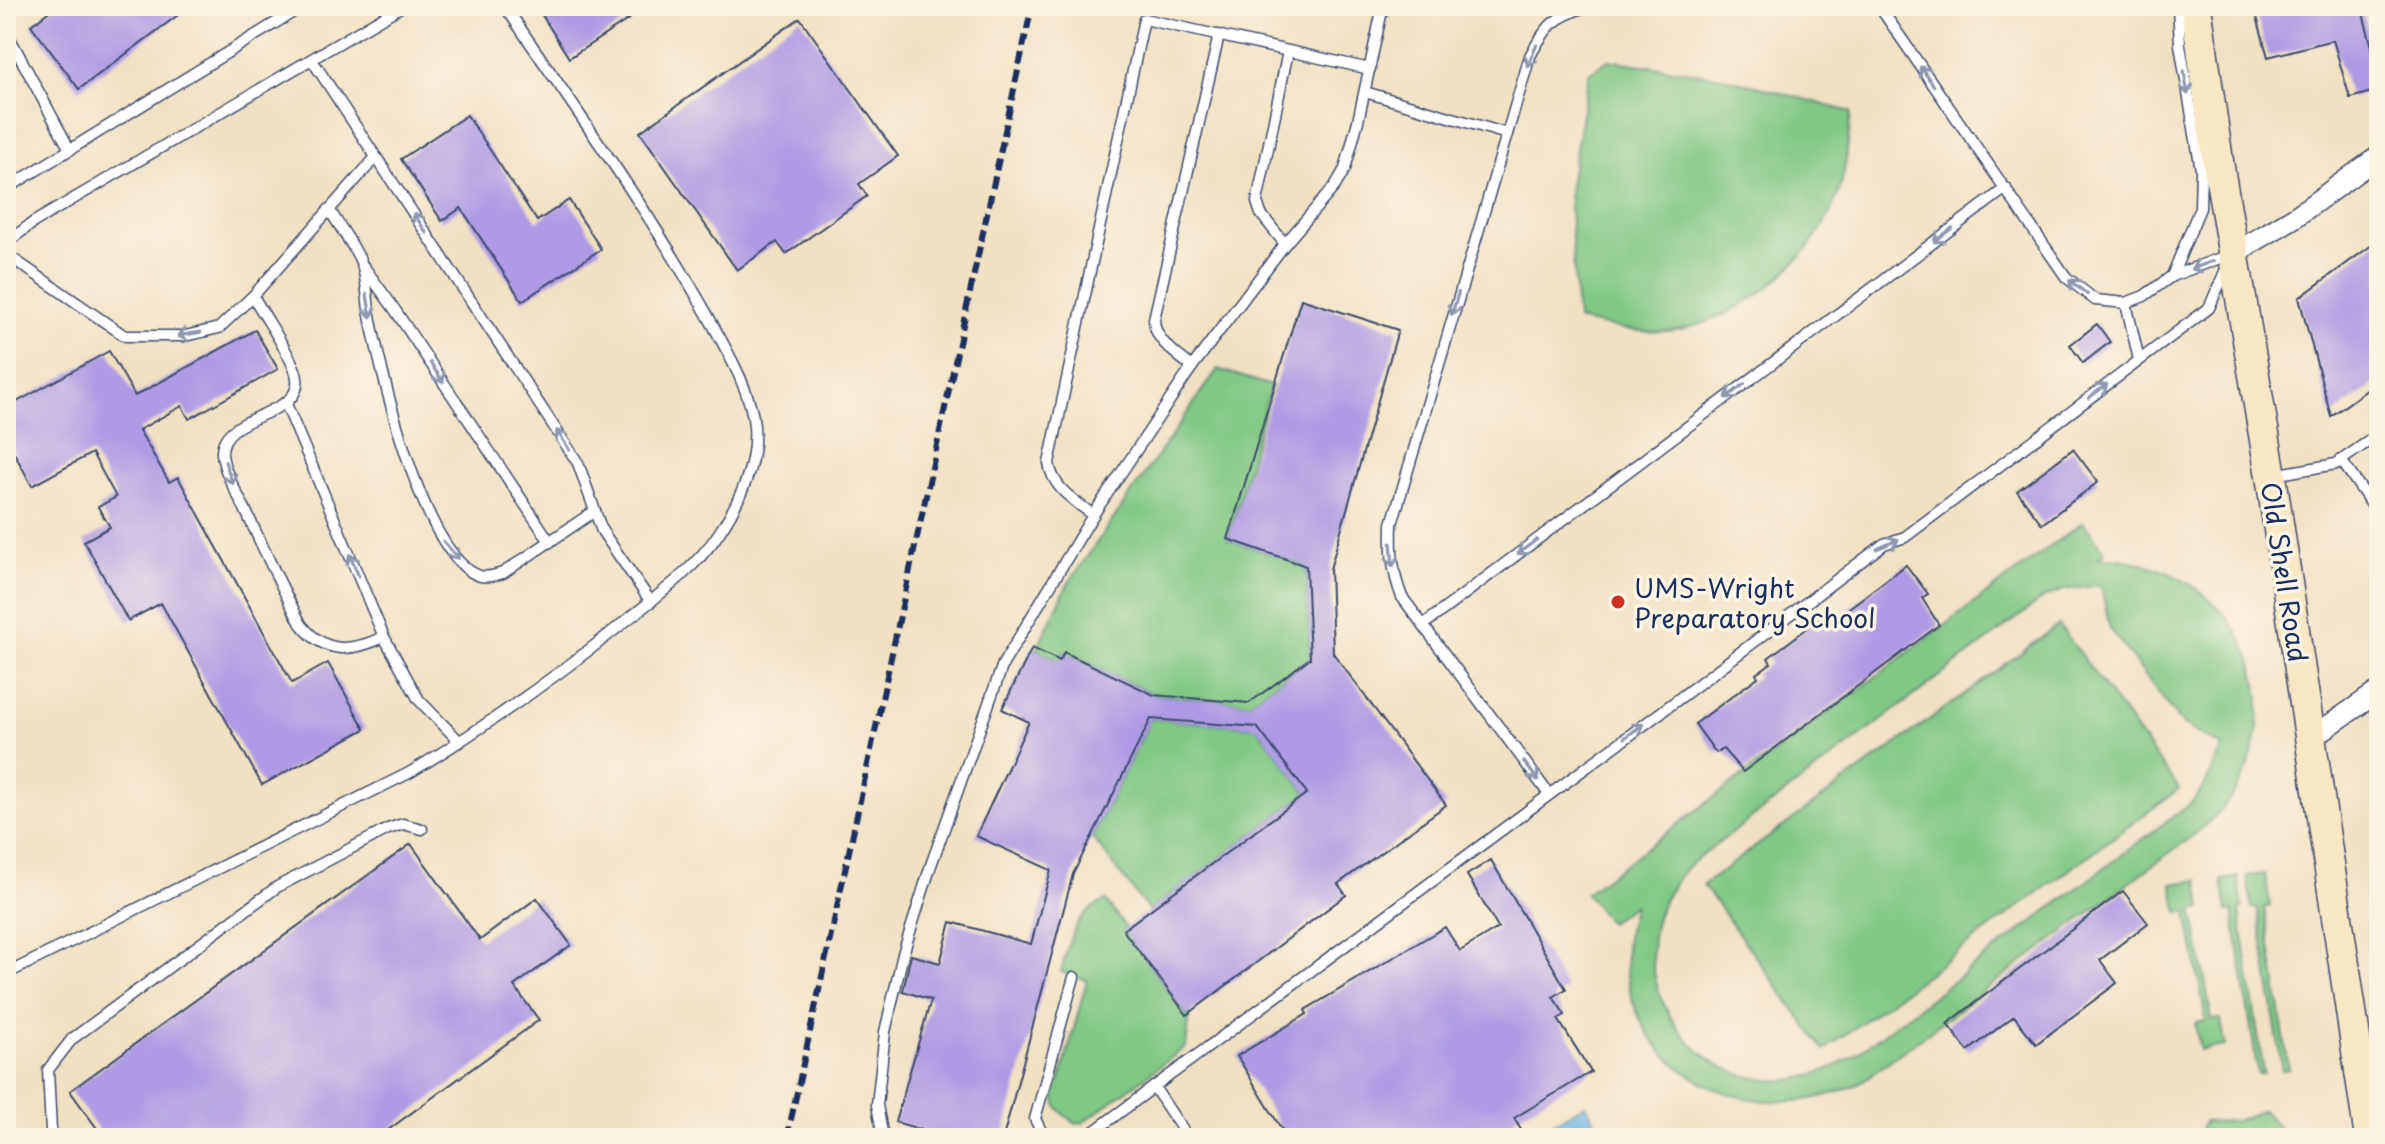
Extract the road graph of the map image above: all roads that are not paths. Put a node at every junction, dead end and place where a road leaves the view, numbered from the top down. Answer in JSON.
{"nodes":[{"id":1,"x":303,"y":6,"type":"edge"},
{"id":2,"x":402,"y":6,"type":"edge"},
{"id":3,"x":505,"y":6,"type":"edge"},
{"id":4,"x":1383,"y":6,"type":"edge"},
{"id":5,"x":1587,"y":6,"type":"edge"},
{"id":6,"x":1879,"y":6,"type":"edge"},
{"id":7,"x":2178,"y":6,"type":"edge"},
{"id":8,"x":2196,"y":6,"type":"edge"},
{"id":9,"x":6,"y":31,"type":"edge"},
{"id":10,"x":1219,"y":35,"type":"junction"},
{"id":11,"x":1288,"y":51,"type":"junction"},
{"id":12,"x":312,"y":60,"type":"junction"},
{"id":13,"x":1370,"y":69,"type":"junction"},
{"id":14,"x":1365,"y":92,"type":"junction"},
{"id":15,"x":1507,"y":134,"type":"junction"},
{"id":16,"x":70,"y":150,"type":"junction"},
{"id":17,"x":2379,"y":156,"type":"edge"},
{"id":18,"x":376,"y":157,"type":"junction"},
{"id":19,"x":2006,"y":188,"type":"junction"},
{"id":20,"x":6,"y":189,"type":"edge"},
{"id":21,"x":329,"y":209,"type":"junction"},
{"id":22,"x":6,"y":243,"type":"edge"},
{"id":23,"x":1285,"y":244,"type":"junction"},
{"id":24,"x":6,"y":254,"type":"edge"},
{"id":25,"x":2233,"y":254,"type":"junction"},
{"id":26,"x":361,"y":262,"type":"junction"},
{"id":27,"x":2172,"y":276,"type":"junction"},
{"id":28,"x":253,"y":296,"type":"junction"},
{"id":29,"x":2126,"y":303,"type":"junction"},
{"id":30,"x":2139,"y":360,"type":"junction"},
{"id":31,"x":1192,"y":367,"type":"junction"},
{"id":32,"x":286,"y":404,"type":"junction"},
{"id":33,"x":2379,"y":434,"type":"edge"},
{"id":34,"x":2341,"y":460,"type":"junction"},
{"id":35,"x":2271,"y":476,"type":"junction"},
{"id":36,"x":595,"y":511,"type":"junction"},
{"id":37,"x":2377,"y":512,"type":"dead end"},
{"id":38,"x":1093,"y":515,"type":"junction"},
{"id":39,"x":550,"y":542,"type":"junction"},
{"id":40,"x":651,"y":602,"type":"junction"},
{"id":41,"x":1423,"y":625,"type":"junction"},
{"id":42,"x":384,"y":637,"type":"junction"},
{"id":43,"x":2379,"y":691,"type":"edge"},
{"id":44,"x":2311,"y":738,"type":"junction"},
{"id":45,"x":460,"y":742,"type":"junction"},
{"id":46,"x":1548,"y":793,"type":"junction"},
{"id":47,"x":422,"y":829,"type":"dead end"},
{"id":48,"x":6,"y":974,"type":"edge"},
{"id":49,"x":1074,"y":977,"type":"dead end"},
{"id":50,"x":1154,"y":1087,"type":"junction"},
{"id":51,"x":55,"y":1138,"type":"edge"},
{"id":52,"x":883,"y":1138,"type":"edge"},
{"id":53,"x":1049,"y":1138,"type":"edge"},
{"id":54,"x":1085,"y":1138,"type":"edge"},
{"id":55,"x":1188,"y":1138,"type":"edge"},
{"id":56,"x":2370,"y":1138,"type":"edge"}],
"edges":[{"from":1,"to":16,"type":"lane"},
{"from":2,"to":12,"type":"lane"},
{"from":3,"to":40,"type":"lane"},
{"from":4,"to":13,"type":"lane"},
{"from":5,"to":15,"type":"lane","one_way":true},
{"from":19,"to":6,"type":"lane","one_way":true},
{"from":7,"to":27,"type":"lane","one_way":true},
{"from":8,"to":25,"type":"street","name":"Old Shell Road"},
{"from":9,"to":16,"type":"lane"},
{"from":10,"to":11,"type":"lane"},
{"from":10,"to":31,"type":"lane"},
{"from":10,"to":38,"type":"lane"},
{"from":11,"to":13,"type":"lane"},
{"from":11,"to":23,"type":"lane"},
{"from":12,"to":18,"type":"lane"},
{"from":12,"to":22,"type":"lane"},
{"from":13,"to":14,"type":"lane"},
{"from":14,"to":15,"type":"lane"},
{"from":14,"to":23,"type":"lane"},
{"from":15,"to":41,"type":"lane","one_way":true},
{"from":16,"to":20,"type":"lane"},
{"from":17,"to":25,"type":"street"},
{"from":18,"to":21,"type":"lane"},
{"from":36,"to":18,"type":"lane","one_way":true},
{"from":29,"to":19,"type":"lane","one_way":true},
{"from":19,"to":41,"type":"lane","one_way":true},
{"from":21,"to":26,"type":"lane"},
{"from":21,"to":28,"type":"lane"},
{"from":23,"to":31,"type":"lane"},
{"from":28,"to":24,"type":"lane","one_way":true},
{"from":25,"to":27,"type":"lane","one_way":true},
{"from":25,"to":30,"type":"lane"},
{"from":25,"to":35,"type":"street","name":"Old Shell Road"},
{"from":26,"to":39,"type":"lane","one_way":true},
{"from":26,"to":39,"type":"lane","one_way":true},
{"from":27,"to":29,"type":"lane"},
{"from":28,"to":32,"type":"lane"},
{"from":29,"to":30,"type":"lane"},
{"from":46,"to":30,"type":"lane","one_way":true},
{"from":31,"to":38,"type":"lane"},
{"from":42,"to":32,"type":"lane","one_way":true},
{"from":32,"to":42,"type":"lane","one_way":true},
{"from":33,"to":34,"type":"lane"},
{"from":34,"to":35,"type":"lane"},
{"from":34,"to":37,"type":"lane"},
{"from":35,"to":44,"type":"street","name":"Old Shell Road"},
{"from":36,"to":39,"type":"lane"},
{"from":36,"to":40,"type":"lane"},
{"from":38,"to":52,"type":"lane"},
{"from":40,"to":45,"type":"lane"},
{"from":41,"to":46,"type":"lane","one_way":true},
{"from":42,"to":45,"type":"lane"},
{"from":43,"to":44,"type":"street"},
{"from":44,"to":56,"type":"street","name":"Old Shell Road"},
{"from":45,"to":48,"type":"lane"},
{"from":46,"to":50,"type":"lane"},
{"from":47,"to":51,"type":"lane"},
{"from":49,"to":53,"type":"lane"},
{"from":50,"to":54,"type":"lane"},
{"from":50,"to":55,"type":"lane"}]}
